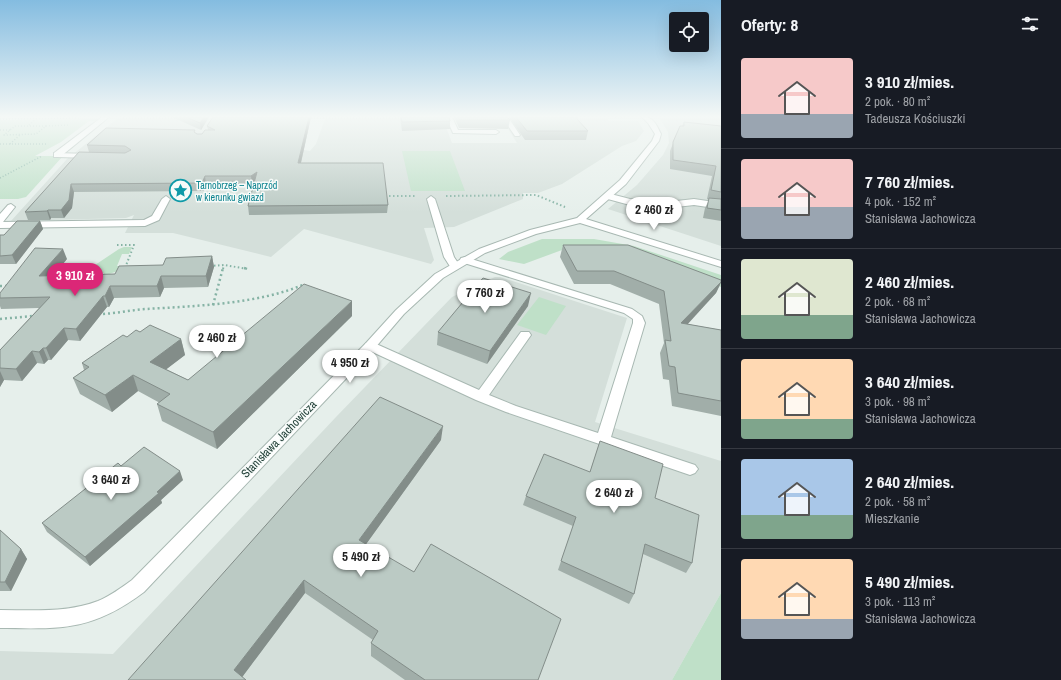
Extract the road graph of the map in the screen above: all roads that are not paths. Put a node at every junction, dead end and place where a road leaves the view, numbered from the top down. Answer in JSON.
{"nodes":[{"id":1,"x":66,"y":149,"type":"edge"},
{"id":2,"x":649,"y":149,"type":"edge"},
{"id":3,"x":98,"y":156,"type":"edge"},
{"id":4,"x":607,"y":196,"type":"junction"},
{"id":5,"x":166,"y":199,"type":"dead end"},
{"id":6,"x":431,"y":199,"type":"dead end"},
{"id":7,"x":721,"y":206,"type":"edge"},
{"id":8,"x":11,"y":207,"type":"dead end"},
{"id":9,"x":0,"y":220,"type":"edge"},
{"id":10,"x":580,"y":220,"type":"junction"},
{"id":11,"x":0,"y":224,"type":"edge"},
{"id":12,"x":460,"y":263,"type":"junction"},
{"id":13,"x":721,"y":264,"type":"edge"},
{"id":14,"x":525,"y":335,"type":"dead end"},
{"id":15,"x":370,"y":346,"type":"junction"},
{"id":16,"x":481,"y":397,"type":"junction"},
{"id":17,"x":603,"y":440,"type":"junction"},
{"id":18,"x":690,"y":469,"type":"dead end"},
{"id":19,"x":0,"y":619,"type":"edge"}],
"edges":[{"from":1,"to":3,"type":"street"},
{"from":2,"to":4,"type":"street","name":"Stanisława Jachowicza"},
{"from":4,"to":7,"type":"street"},
{"from":4,"to":10,"type":"street","name":"Stanisława Jachowicza"},
{"from":5,"to":11,"type":"street"},
{"from":6,"to":12,"type":"street"},
{"from":8,"to":9,"type":"street"},
{"from":10,"to":12,"type":"street","name":"Stanisława Jachowicza"},
{"from":10,"to":13,"type":"street"},
{"from":12,"to":15,"type":"street","name":"Stanisława Jachowicza"},
{"from":12,"to":17,"type":"street"},
{"from":14,"to":16,"type":"street"},
{"from":15,"to":16,"type":"street"},
{"from":15,"to":19,"type":"street","name":"Stanisława Jachowicza"},
{"from":16,"to":17,"type":"street"},
{"from":17,"to":18,"type":"street"}]}
